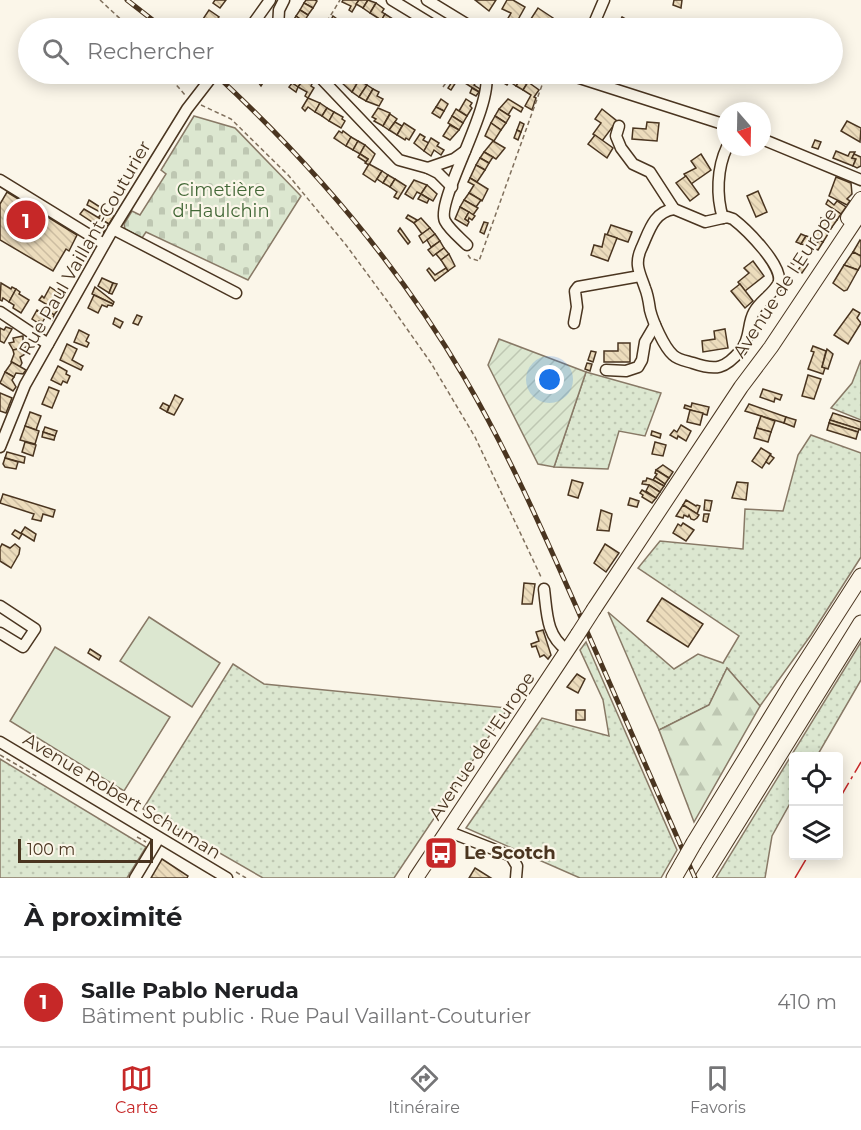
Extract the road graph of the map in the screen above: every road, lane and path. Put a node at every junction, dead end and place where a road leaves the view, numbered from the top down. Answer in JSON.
{"nodes":[{"id":1,"x":100,"y":0,"type":"edge"},
{"id":2,"x":270,"y":0,"type":"edge"},
{"id":3,"x":285,"y":0,"type":"edge"},
{"id":4,"x":340,"y":0,"type":"edge"},
{"id":5,"x":392,"y":0,"type":"edge"},
{"id":6,"x":427,"y":0,"type":"edge"},
{"id":7,"x":604,"y":0,"type":"edge"},
{"id":8,"x":119,"y":18,"type":"edge"},
{"id":9,"x":258,"y":18,"type":"edge"},
{"id":10,"x":279,"y":18,"type":"edge"},
{"id":11,"x":329,"y":18,"type":"edge"},
{"id":12,"x":422,"y":18,"type":"edge"},
{"id":13,"x":457,"y":18,"type":"edge"},
{"id":14,"x":596,"y":18,"type":"edge"},
{"id":15,"x":177,"y":84,"type":"edge"},
{"id":16,"x":204,"y":84,"type":"edge"},
{"id":17,"x":326,"y":84,"type":"edge"},
{"id":18,"x":445,"y":84,"type":"edge"},
{"id":19,"x":487,"y":84,"type":"edge"},
{"id":20,"x":542,"y":84,"type":"edge"},
{"id":21,"x":601,"y":84,"type":"edge"},
{"id":22,"x":443,"y":87,"type":"dead end"},
{"id":23,"x":192,"y":101,"type":"junction"},
{"id":24,"x":717,"y":122,"type":"edge"},
{"id":25,"x":618,"y":126,"type":"dead end"},
{"id":26,"x":771,"y":143,"type":"edge"},
{"id":27,"x":465,"y":151,"type":"junction"},
{"id":28,"x":723,"y":156,"type":"edge"},
{"id":29,"x":428,"y":168,"type":"junction"},
{"id":30,"x":0,"y":180,"type":"edge"},
{"id":31,"x":861,"y":180,"type":"edge"},
{"id":32,"x":452,"y":187,"type":"junction"},
{"id":33,"x":861,"y":198,"type":"edge"},
{"id":34,"x":674,"y":209,"type":"junction"},
{"id":35,"x":861,"y":212,"type":"edge"},
{"id":36,"x":723,"y":218,"type":"junction"},
{"id":37,"x":112,"y":229,"type":"junction"},
{"id":38,"x":104,"y":244,"type":"junction"},
{"id":39,"x":467,"y":245,"type":"joint"},
{"id":40,"x":640,"y":276,"type":"junction"},
{"id":41,"x":236,"y":293,"type":"dead end"},
{"id":42,"x":0,"y":312,"type":"edge"},
{"id":43,"x":574,"y":323,"type":"dead end"},
{"id":44,"x":655,"y":325,"type":"junction"},
{"id":45,"x":48,"y":344,"type":"junction"},
{"id":46,"x":606,"y":370,"type":"dead end"},
{"id":47,"x":741,"y":387,"type":"junction"},
{"id":48,"x":3,"y":426,"type":"edge"},
{"id":49,"x":0,"y":447,"type":"edge"},
{"id":50,"x":861,"y":576,"type":"edge"},
{"id":51,"x":544,"y":589,"type":"joint"},
{"id":52,"x":0,"y":606,"type":"edge"},
{"id":53,"x":861,"y":623,"type":"edge"},
{"id":54,"x":0,"y":633,"type":"edge"},
{"id":55,"x":567,"y":650,"type":"junction"},
{"id":56,"x":0,"y":742,"type":"edge"},
{"id":57,"x":447,"y":831,"type":"junction"},
{"id":58,"x":159,"y":838,"type":"junction"},
{"id":59,"x":704,"y":876,"type":"edge"},
{"id":60,"x":135,"y":878,"type":"edge"},
{"id":61,"x":227,"y":878,"type":"edge"},
{"id":62,"x":416,"y":878,"type":"edge"},
{"id":63,"x":516,"y":878,"type":"edge"},
{"id":64,"x":674,"y":878,"type":"edge"}],
"edges":[{"from":1,"to":8,"type":"path"},
{"from":2,"to":9,"type":"street"},
{"from":3,"to":10,"type":"street"},
{"from":4,"to":11,"type":"path"},
{"from":5,"to":12,"type":"street"},
{"from":6,"to":13,"type":"street"},
{"from":7,"to":14,"type":"street"},
{"from":15,"to":23,"type":"path"},
{"from":16,"to":23,"type":"street","name":"Rue Paul Vaillant-Couturier"},
{"from":17,"to":29,"type":"street"},
{"from":18,"to":22,"type":"path"},
{"from":19,"to":27,"type":"street"},
{"from":20,"to":39,"type":"path"},
{"from":21,"to":24,"type":"street"},
{"from":23,"to":37,"type":"street","name":"Rue Paul Vaillant-Couturier"},
{"from":23,"to":51,"type":"path"},
{"from":25,"to":34,"type":"street"},
{"from":26,"to":31,"type":"street"},
{"from":27,"to":29,"type":"street"},
{"from":27,"to":32,"type":"street"},
{"from":28,"to":36,"type":"street"},
{"from":29,"to":32,"type":"street"},
{"from":30,"to":38,"type":"street"},
{"from":32,"to":39,"type":"street"},
{"from":33,"to":47,"type":"main road","name":"Avenue de l'Europe"},
{"from":34,"to":36,"type":"street"},
{"from":34,"to":40,"type":"street"},
{"from":35,"to":47,"type":"main road","name":"Avenue de l'Europe"},
{"from":36,"to":44,"type":"street"},
{"from":37,"to":38,"type":"street","name":"Rue Paul Vaillant-Couturier"},
{"from":37,"to":41,"type":"street"},
{"from":38,"to":45,"type":"street","name":"Rue Paul Vaillant-Couturier"},
{"from":40,"to":43,"type":"street"},
{"from":40,"to":44,"type":"street"},
{"from":42,"to":45,"type":"street"},
{"from":44,"to":46,"type":"street"},
{"from":45,"to":48,"type":"street","name":"Rue Paul Vaillant-Couturier"},
{"from":47,"to":55,"type":"main road","name":"Avenue de l'Europe","bridge":true},
{"from":48,"to":49,"type":"street","name":"Rue Paul Vaillant-Couturier"},
{"from":50,"to":64,"type":"highway","bridge":true},
{"from":51,"to":55,"type":"street"},
{"from":52,"to":54,"type":"street"},
{"from":53,"to":59,"type":"highway"},
{"from":55,"to":57,"type":"main road","name":"Avenue de l'Europe"},
{"from":56,"to":58,"type":"street","name":"Avenue Robert Schuman"},
{"from":57,"to":62,"type":"main road","name":"Avenue de l'Europe"},
{"from":57,"to":63,"type":"street"},
{"from":58,"to":60,"type":"street"},
{"from":58,"to":61,"type":"street","name":"Avenue Robert Schuman"}]}
